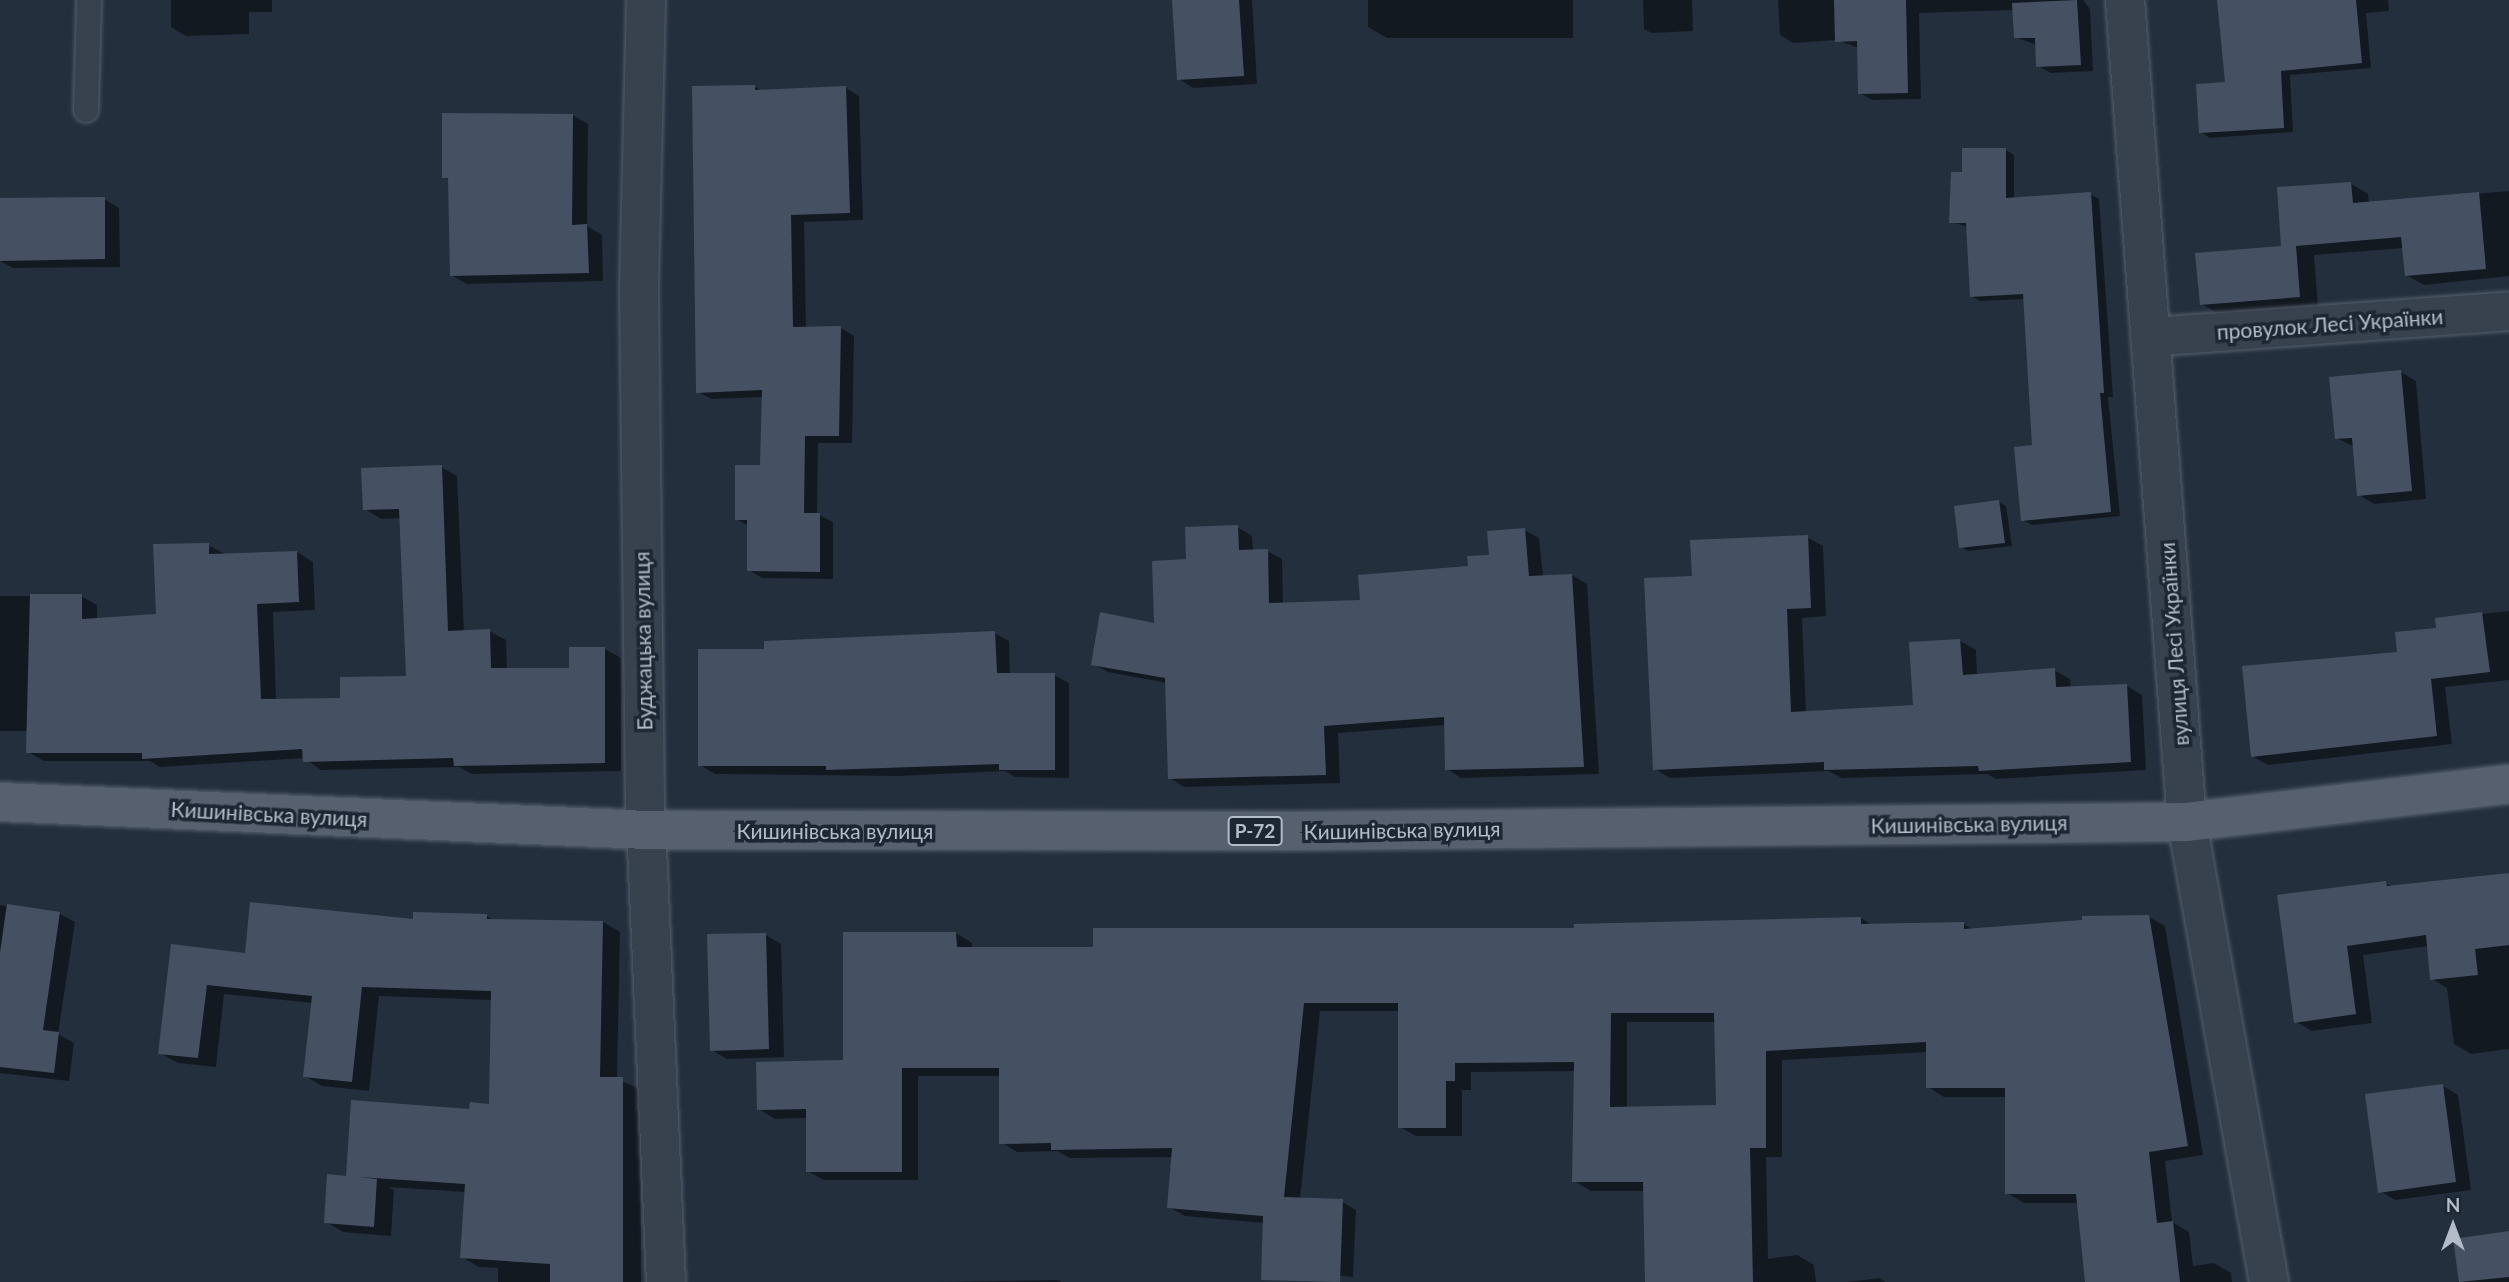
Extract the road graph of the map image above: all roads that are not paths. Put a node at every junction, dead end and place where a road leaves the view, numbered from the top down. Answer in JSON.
{"nodes":[{"id":1,"x":89,"y":0,"type":"edge"},
{"id":2,"x":646,"y":0,"type":"edge"},
{"id":3,"x":2125,"y":0,"type":"edge"},
{"id":4,"x":86,"y":110,"type":"dead end"},
{"id":5,"x":2509,"y":311,"type":"edge"},
{"id":6,"x":2150,"y":337,"type":"junction"},
{"id":7,"x":2509,"y":784,"type":"edge"},
{"id":8,"x":0,"y":802,"type":"edge"},
{"id":9,"x":2187,"y":822,"type":"junction"},
{"id":10,"x":646,"y":831,"type":"junction"},
{"id":11,"x":666,"y":1282,"type":"edge"},
{"id":12,"x":2269,"y":1282,"type":"edge"}],
"edges":[{"from":1,"to":4,"type":"lane"},
{"from":2,"to":10,"type":"street","name":"Буджацька вулиця"},
{"from":3,"to":6,"type":"street","name":"вулиця Лесі Українки"},
{"from":5,"to":6,"type":"street","name":"провулок Лесі Українки"},
{"from":6,"to":9,"type":"street","name":"вулиця Лесі Українки"},
{"from":7,"to":9,"type":"main road","name":"Кишинівська вулиця","number":"Р-72"},
{"from":8,"to":10,"type":"main road","name":"Кишинівська вулиця","number":"Р-72"},
{"from":9,"to":10,"type":"main road","name":"Кишинівська вулиця","number":"Р-72"},
{"from":9,"to":12,"type":"street","name":"вулиця Лесі Українки"},
{"from":10,"to":11,"type":"street","name":"Буджацька вулиця"}]}
